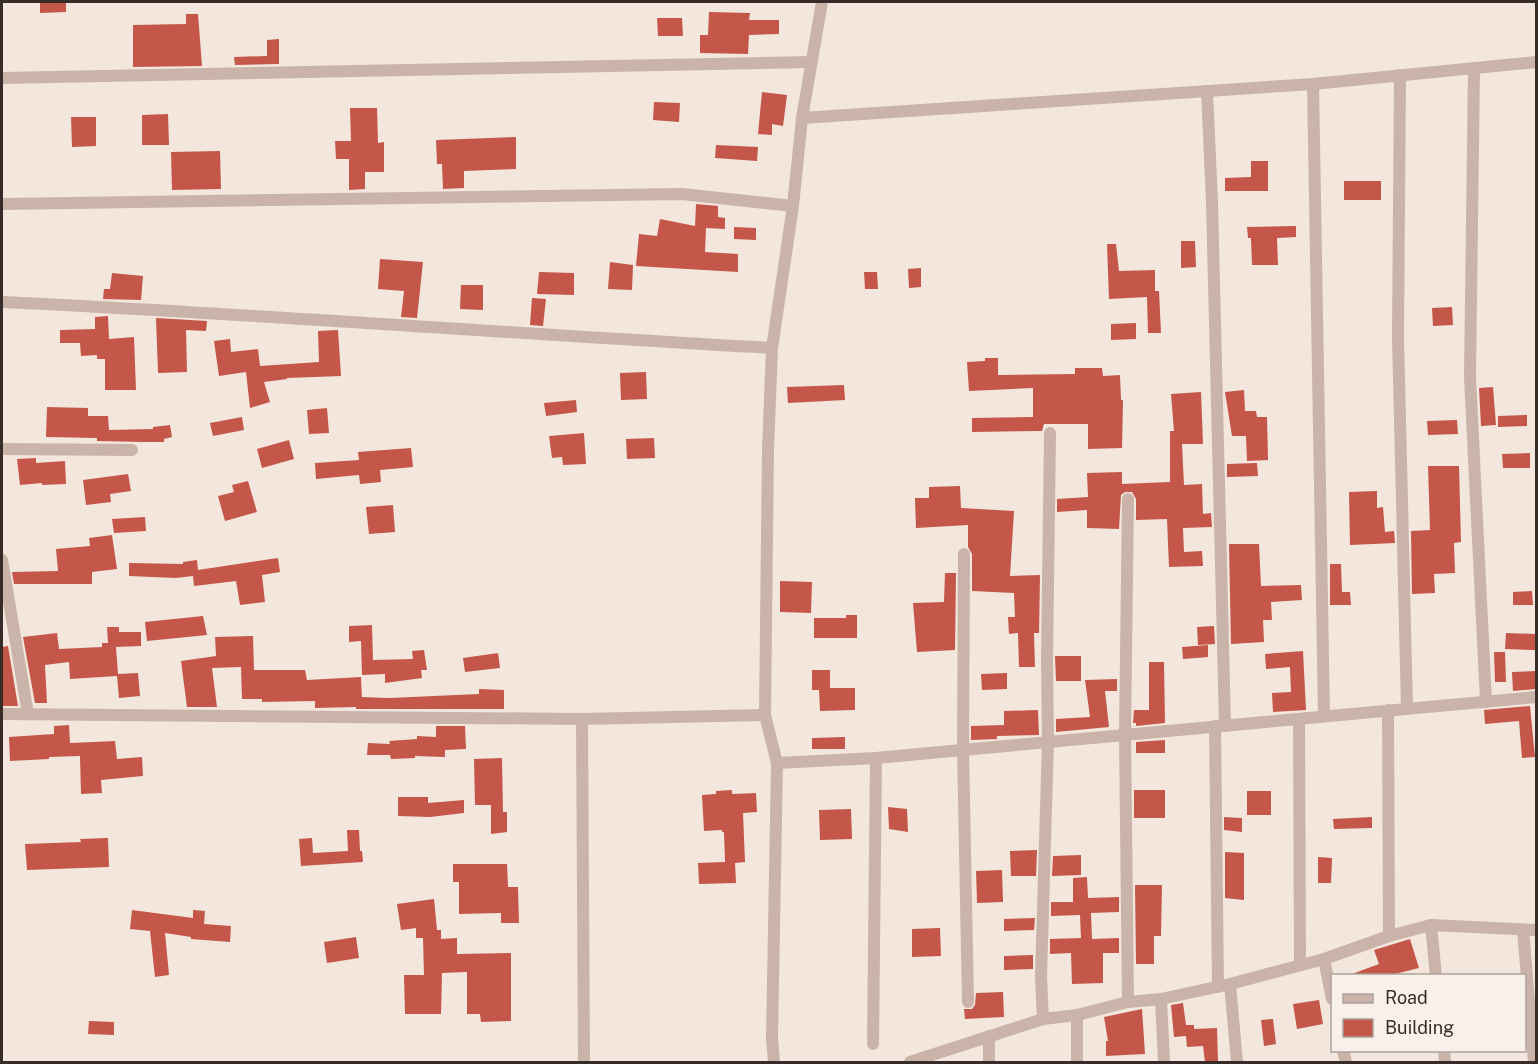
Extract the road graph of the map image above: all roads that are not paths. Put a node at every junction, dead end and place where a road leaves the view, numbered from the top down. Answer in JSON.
{"nodes":[{"id":1,"x":822,"y":2,"type":"edge"},
{"id":2,"x":812,"y":62,"type":"junction"},
{"id":3,"x":1536,"y":62,"type":"edge"},
{"id":4,"x":1474,"y":68,"type":"junction"},
{"id":5,"x":1400,"y":75,"type":"junction"},
{"id":6,"x":2,"y":78,"type":"edge"},
{"id":7,"x":1313,"y":84,"type":"junction"},
{"id":8,"x":1207,"y":90,"type":"junction"},
{"id":9,"x":802,"y":118,"type":"junction"},
{"id":10,"x":2,"y":204,"type":"edge"},
{"id":11,"x":793,"y":206,"type":"junction"},
{"id":12,"x":2,"y":302,"type":"edge"},
{"id":13,"x":772,"y":348,"type":"junction"},
{"id":14,"x":1050,"y":433,"type":"dead end"},
{"id":15,"x":2,"y":449,"type":"edge"},
{"id":16,"x":132,"y":450,"type":"dead end"},
{"id":17,"x":1128,"y":499,"type":"dead end"},
{"id":18,"x":964,"y":554,"type":"dead end"},
{"id":19,"x":2,"y":560,"type":"edge"},
{"id":20,"x":1536,"y":697,"type":"edge"},
{"id":21,"x":1486,"y":702,"type":"junction"},
{"id":22,"x":1407,"y":709,"type":"junction"},
{"id":23,"x":1388,"y":710,"type":"junction"},
{"id":24,"x":2,"y":714,"type":"edge"},
{"id":25,"x":28,"y":714,"type":"junction"},
{"id":26,"x":765,"y":715,"type":"junction"},
{"id":27,"x":1324,"y":716,"type":"junction"},
{"id":28,"x":582,"y":718,"type":"junction"},
{"id":29,"x":1299,"y":719,"type":"junction"},
{"id":30,"x":1220,"y":726,"type":"junction"},
{"id":31,"x":1125,"y":734,"type":"junction"},
{"id":32,"x":1048,"y":741,"type":"junction"},
{"id":33,"x":963,"y":748,"type":"junction"},
{"id":34,"x":876,"y":758,"type":"junction"},
{"id":35,"x":777,"y":762,"type":"junction"},
{"id":36,"x":1431,"y":925,"type":"junction"},
{"id":37,"x":1523,"y":930,"type":"junction"},
{"id":38,"x":1536,"y":930,"type":"edge"},
{"id":39,"x":1389,"y":936,"type":"junction"},
{"id":40,"x":1324,"y":959,"type":"junction"},
{"id":41,"x":1300,"y":965,"type":"junction"},
{"id":42,"x":1436,"y":974,"type":"edge"},
{"id":43,"x":1224,"y":985,"type":"junction"},
{"id":44,"x":1331,"y":994,"type":"edge"},
{"id":45,"x":1161,"y":999,"type":"junction"},
{"id":46,"x":968,"y":1002,"type":"dead end"},
{"id":47,"x":1128,"y":1002,"type":"junction"},
{"id":48,"x":1077,"y":1015,"type":"junction"},
{"id":49,"x":1043,"y":1019,"type":"junction"},
{"id":50,"x":989,"y":1036,"type":"junction"},
{"id":51,"x":873,"y":1044,"type":"dead end"},
{"id":52,"x":584,"y":1062,"type":"edge"},
{"id":53,"x":774,"y":1062,"type":"edge"},
{"id":54,"x":910,"y":1062,"type":"edge"},
{"id":55,"x":989,"y":1062,"type":"edge"},
{"id":56,"x":1077,"y":1062,"type":"edge"},
{"id":57,"x":1164,"y":1062,"type":"edge"},
{"id":58,"x":1237,"y":1062,"type":"edge"},
{"id":59,"x":1534,"y":1062,"type":"edge"}],
"edges":[{"from":1,"to":2,"type":"street"},
{"from":2,"to":6,"type":"street"},
{"from":2,"to":9,"type":"street"},
{"from":3,"to":4,"type":"street"},
{"from":4,"to":5,"type":"street"},
{"from":4,"to":21,"type":"street"},
{"from":5,"to":7,"type":"street"},
{"from":5,"to":22,"type":"street"},
{"from":7,"to":8,"type":"street"},
{"from":7,"to":27,"type":"street"},
{"from":8,"to":9,"type":"street"},
{"from":8,"to":30,"type":"street"},
{"from":9,"to":11,"type":"street"},
{"from":10,"to":11,"type":"street"},
{"from":11,"to":13,"type":"street"},
{"from":12,"to":13,"type":"street"},
{"from":13,"to":26,"type":"street"},
{"from":14,"to":32,"type":"street"},
{"from":15,"to":16,"type":"street"},
{"from":17,"to":31,"type":"street"},
{"from":18,"to":33,"type":"street"},
{"from":19,"to":25,"type":"street"},
{"from":20,"to":21,"type":"street"},
{"from":21,"to":22,"type":"street"},
{"from":22,"to":23,"type":"street"},
{"from":23,"to":27,"type":"street"},
{"from":23,"to":39,"type":"street"},
{"from":24,"to":25,"type":"street"},
{"from":25,"to":28,"type":"street"},
{"from":26,"to":28,"type":"street"},
{"from":26,"to":35,"type":"street"},
{"from":27,"to":29,"type":"street"},
{"from":28,"to":52,"type":"street"},
{"from":29,"to":30,"type":"street"},
{"from":29,"to":41,"type":"street"},
{"from":30,"to":31,"type":"street"},
{"from":30,"to":43,"type":"street"},
{"from":31,"to":32,"type":"street"},
{"from":31,"to":47,"type":"street"},
{"from":32,"to":33,"type":"street"},
{"from":32,"to":49,"type":"street"},
{"from":33,"to":34,"type":"street"},
{"from":33,"to":46,"type":"street"},
{"from":34,"to":35,"type":"street"},
{"from":34,"to":51,"type":"street"},
{"from":35,"to":53,"type":"street"},
{"from":36,"to":37,"type":"street"},
{"from":36,"to":39,"type":"street"},
{"from":36,"to":42,"type":"street"},
{"from":37,"to":38,"type":"street"},
{"from":37,"to":59,"type":"street"},
{"from":39,"to":40,"type":"street"},
{"from":40,"to":41,"type":"street"},
{"from":40,"to":44,"type":"street"},
{"from":41,"to":43,"type":"street"},
{"from":43,"to":45,"type":"street"},
{"from":43,"to":58,"type":"street"},
{"from":45,"to":47,"type":"street"},
{"from":45,"to":57,"type":"street"},
{"from":47,"to":48,"type":"street"},
{"from":48,"to":49,"type":"street"},
{"from":48,"to":56,"type":"street"},
{"from":49,"to":50,"type":"street"},
{"from":50,"to":54,"type":"street"},
{"from":50,"to":55,"type":"street"}]}
